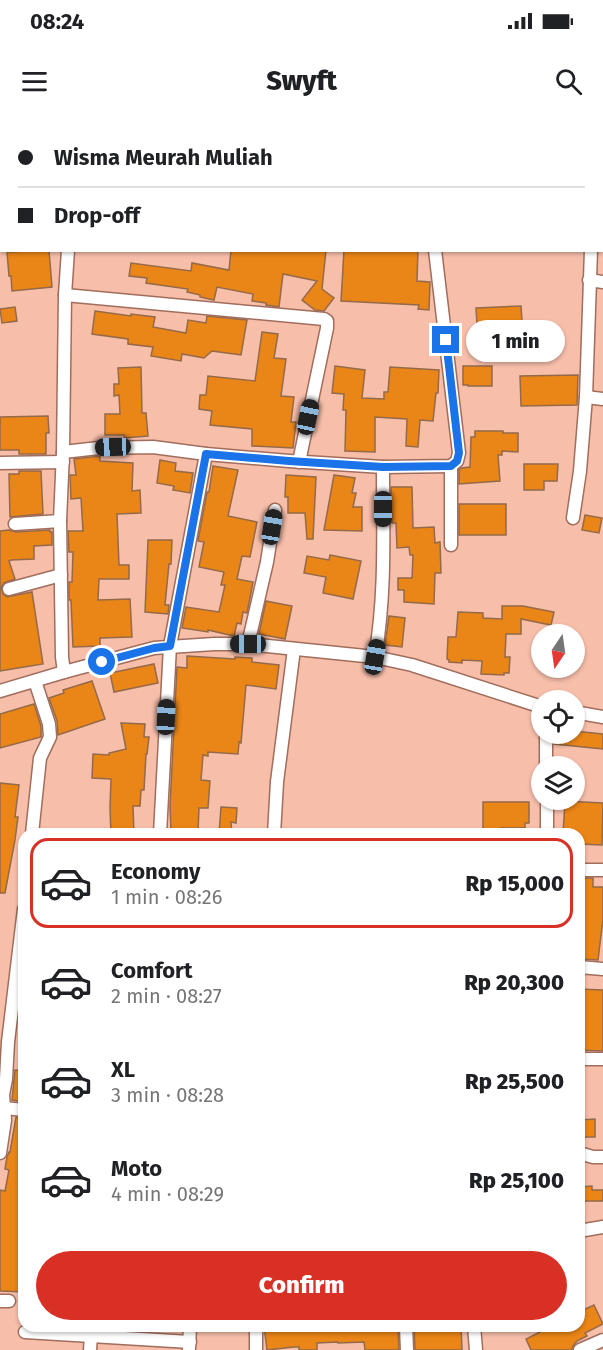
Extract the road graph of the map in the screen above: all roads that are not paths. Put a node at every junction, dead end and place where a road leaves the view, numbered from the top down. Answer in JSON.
{"nodes":[{"id":1,"x":68,"y":252,"type":"edge"},
{"id":2,"x":435,"y":252,"type":"edge"},
{"id":3,"x":591,"y":252,"type":"edge"},
{"id":4,"x":590,"y":280,"type":"junction"},
{"id":5,"x":603,"y":282,"type":"edge"},
{"id":6,"x":65,"y":295,"type":"junction"},
{"id":7,"x":586,"y":397,"type":"junction"},
{"id":8,"x":603,"y":399,"type":"edge"},
{"id":9,"x":206,"y":454,"type":"junction"},
{"id":10,"x":63,"y":457,"type":"junction"},
{"id":11,"x":299,"y":462,"type":"junction"},
{"id":12,"x":0,"y":463,"type":"edge"},
{"id":13,"x":451,"y":466,"type":"junction"},
{"id":14,"x":383,"y":467,"type":"junction"},
{"id":15,"x":275,"y":510,"type":"dead end"},
{"id":16,"x":573,"y":518,"type":"dead end"},
{"id":17,"x":60,"y":521,"type":"junction"},
{"id":18,"x":15,"y":524,"type":"dead end"},
{"id":19,"x":451,"y":545,"type":"dead end"},
{"id":20,"x":62,"y":575,"type":"junction"},
{"id":21,"x":9,"y":589,"type":"dead end"},
{"id":22,"x":248,"y":644,"type":"junction"},
{"id":23,"x":170,"y":646,"type":"junction"},
{"id":24,"x":294,"y":649,"type":"junction"},
{"id":25,"x":375,"y":657,"type":"junction"},
{"id":26,"x":64,"y":672,"type":"junction"},
{"id":27,"x":35,"y":681,"type":"junction"},
{"id":28,"x":0,"y":692,"type":"edge"},
{"id":29,"x":531,"y":703,"type":"edge"},
{"id":30,"x":585,"y":714,"type":"edge"},
{"id":31,"x":603,"y":717,"type":"edge"},
{"id":32,"x":547,"y":810,"type":"edge"},
{"id":33,"x":33,"y":828,"type":"edge"},
{"id":34,"x":159,"y":828,"type":"edge"},
{"id":35,"x":274,"y":828,"type":"edge"},
{"id":36,"x":548,"y":828,"type":"edge"},
{"id":37,"x":585,"y":870,"type":"edge"},
{"id":38,"x":603,"y":870,"type":"edge"},
{"id":39,"x":585,"y":968,"type":"edge"},
{"id":40,"x":603,"y":969,"type":"edge"},
{"id":41,"x":18,"y":974,"type":"edge"},
{"id":42,"x":585,"y":1059,"type":"edge"},
{"id":43,"x":603,"y":1059,"type":"edge"},
{"id":44,"x":18,"y":1112,"type":"edge"},
{"id":45,"x":3,"y":1116,"type":"edge"},
{"id":46,"x":0,"y":1154,"type":"edge"},
{"id":47,"x":585,"y":1155,"type":"edge"},
{"id":48,"x":603,"y":1157,"type":"edge"},
{"id":49,"x":603,"y":1227,"type":"edge"},
{"id":50,"x":585,"y":1230,"type":"edge"},
{"id":51,"x":25,"y":1332,"type":"dead end"},
{"id":52,"x":96,"y":1332,"type":"edge"},
{"id":53,"x":256,"y":1332,"type":"edge"},
{"id":54,"x":406,"y":1332,"type":"edge"},
{"id":55,"x":474,"y":1332,"type":"edge"},
{"id":56,"x":603,"y":1340,"type":"edge"},
{"id":57,"x":189,"y":1346,"type":"edge"},
{"id":58,"x":90,"y":1350,"type":"edge"},
{"id":59,"x":256,"y":1350,"type":"edge"},
{"id":60,"x":407,"y":1350,"type":"edge"},
{"id":61,"x":476,"y":1350,"type":"edge"},
{"id":62,"x":580,"y":1350,"type":"edge"}],
"edges":[{"from":1,"to":6,"type":"street"},
{"from":2,"to":13,"type":"street"},
{"from":3,"to":4,"type":"street"},
{"from":4,"to":5,"type":"street"},
{"from":4,"to":7,"type":"street"},
{"from":6,"to":10,"type":"street"},
{"from":6,"to":11,"type":"street"},
{"from":7,"to":8,"type":"street"},
{"from":7,"to":16,"type":"street"},
{"from":9,"to":10,"type":"street"},
{"from":9,"to":11,"type":"street"},
{"from":9,"to":23,"type":"street"},
{"from":10,"to":12,"type":"street"},
{"from":10,"to":17,"type":"street"},
{"from":11,"to":14,"type":"street"},
{"from":13,"to":14,"type":"street"},
{"from":13,"to":19,"type":"street"},
{"from":14,"to":25,"type":"street"},
{"from":15,"to":22,"type":"street"},
{"from":17,"to":18,"type":"street"},
{"from":17,"to":20,"type":"street"},
{"from":20,"to":21,"type":"street"},
{"from":20,"to":26,"type":"street"},
{"from":22,"to":23,"type":"street"},
{"from":22,"to":24,"type":"street"},
{"from":23,"to":26,"type":"street"},
{"from":23,"to":34,"type":"street"},
{"from":24,"to":25,"type":"street"},
{"from":24,"to":35,"type":"street"},
{"from":25,"to":29,"type":"street"},
{"from":26,"to":27,"type":"street"},
{"from":27,"to":28,"type":"street"},
{"from":27,"to":33,"type":"street"},
{"from":30,"to":31,"type":"street"},
{"from":32,"to":36,"type":"street"},
{"from":37,"to":38,"type":"street"},
{"from":39,"to":40,"type":"street"},
{"from":41,"to":45,"type":"street"},
{"from":42,"to":43,"type":"street"},
{"from":44,"to":45,"type":"street"},
{"from":45,"to":46,"type":"street"},
{"from":47,"to":48,"type":"street"},
{"from":49,"to":50,"type":"street"},
{"from":51,"to":52,"type":"street"},
{"from":52,"to":57,"type":"street"},
{"from":52,"to":58,"type":"street"},
{"from":53,"to":59,"type":"street"},
{"from":54,"to":60,"type":"street"},
{"from":55,"to":61,"type":"street"},
{"from":56,"to":62,"type":"street"}]}
